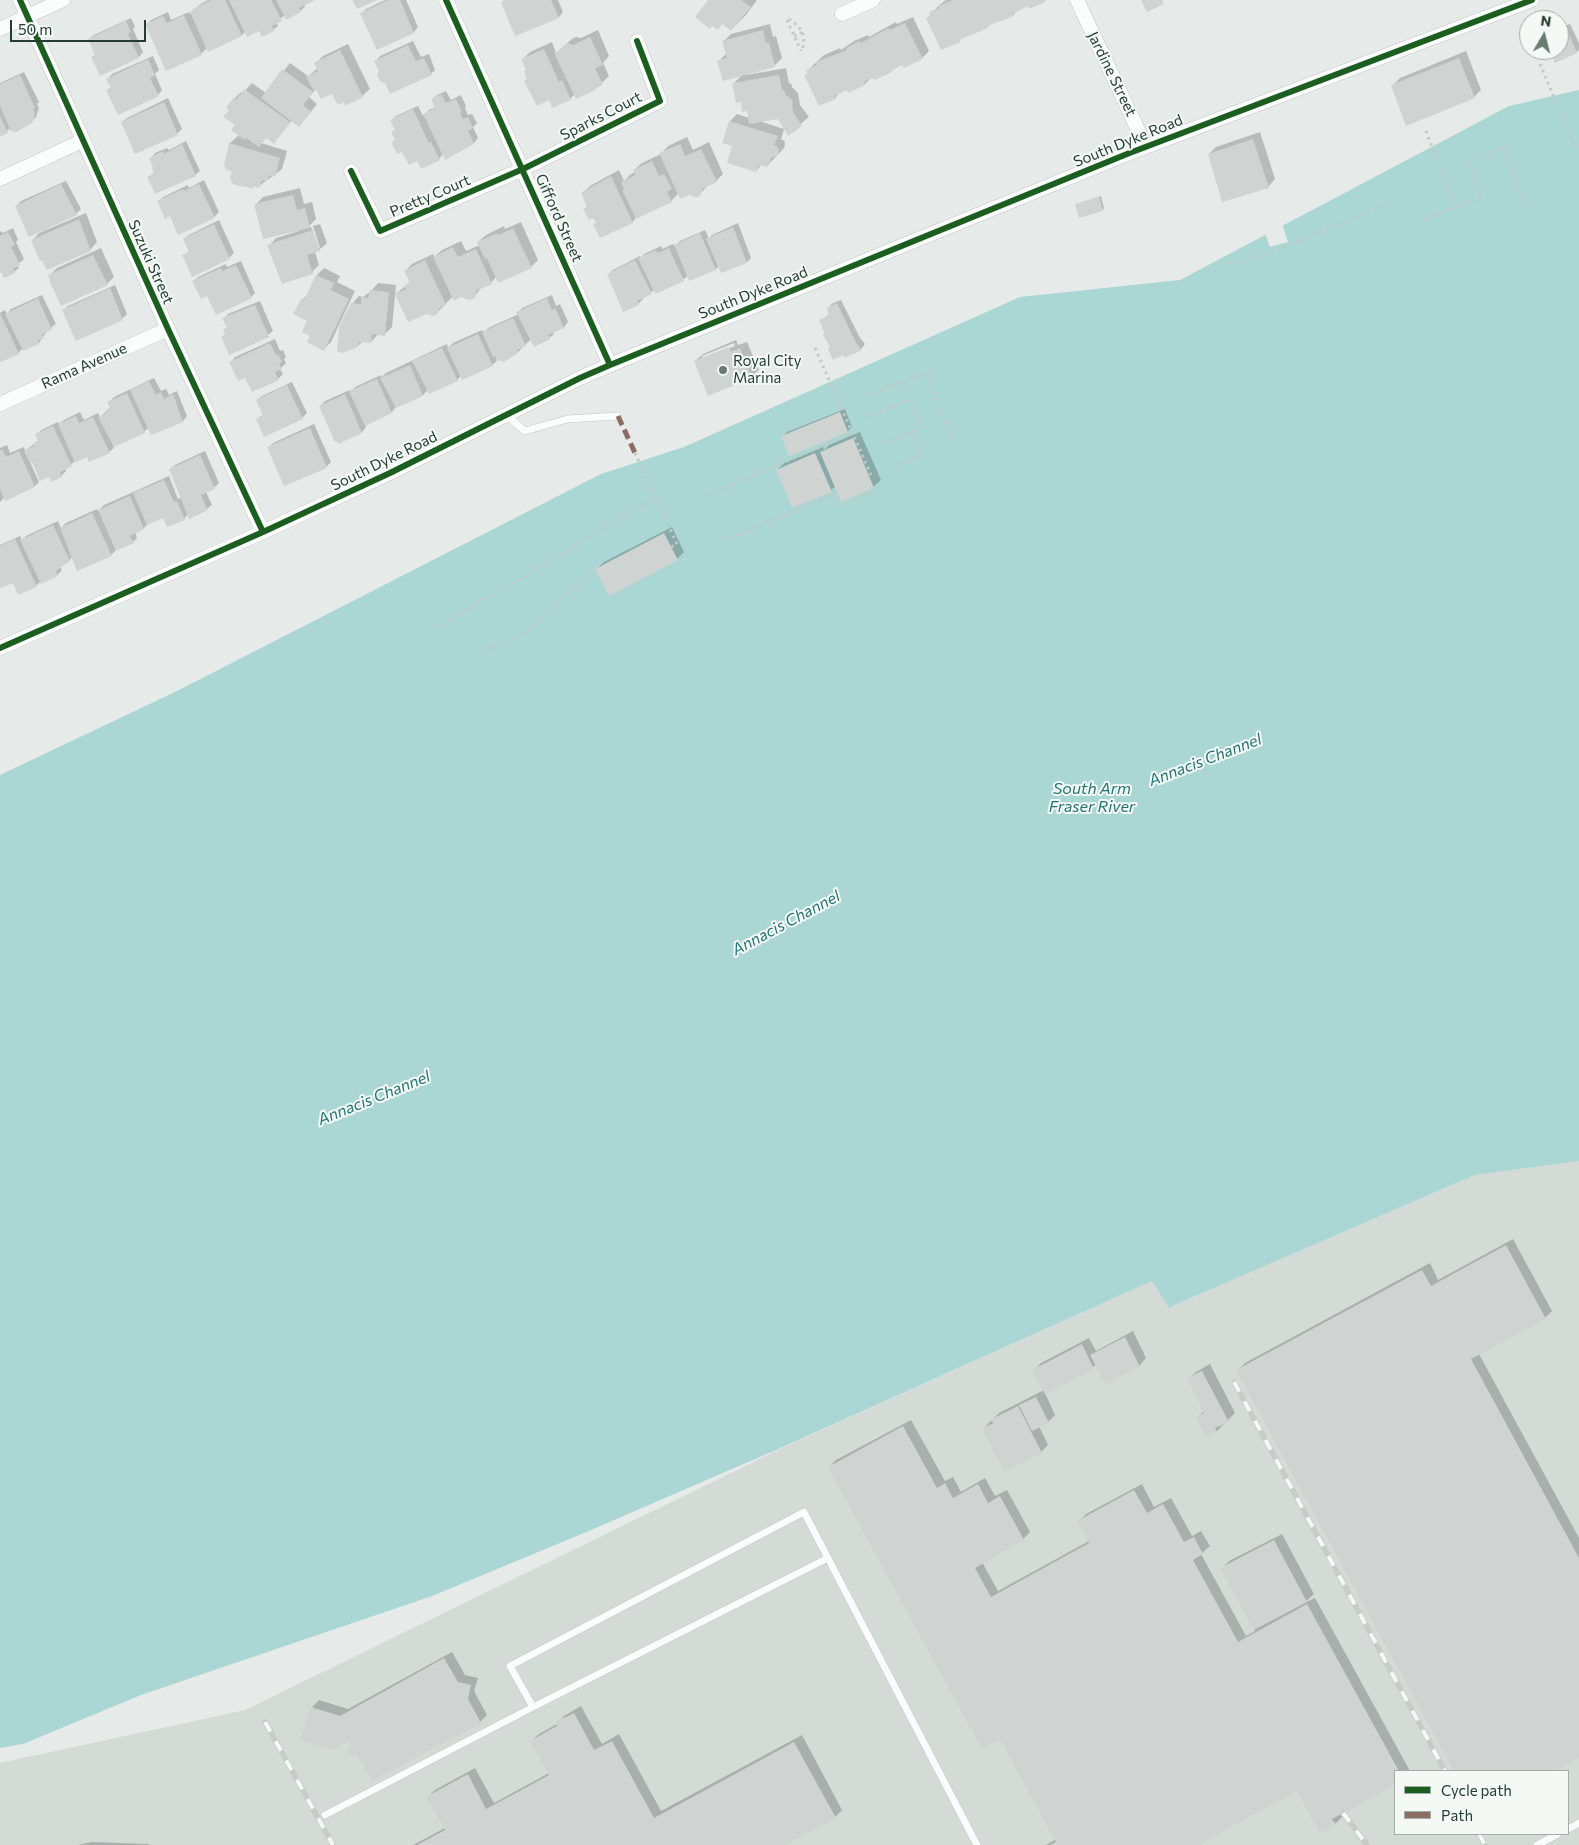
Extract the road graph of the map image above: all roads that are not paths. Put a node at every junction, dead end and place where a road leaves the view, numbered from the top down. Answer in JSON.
{"nodes":[{"id":1,"x":20,"y":0,"type":"edge"},
{"id":2,"x":63,"y":0,"type":"edge"},
{"id":3,"x":446,"y":0,"type":"edge"},
{"id":4,"x":873,"y":0,"type":"edge"},
{"id":5,"x":1077,"y":0,"type":"edge"},
{"id":6,"x":1532,"y":0,"type":"edge"},
{"id":7,"x":842,"y":14,"type":"dead end"},
{"id":8,"x":27,"y":16,"type":"junction"},
{"id":9,"x":0,"y":28,"type":"edge"},
{"id":10,"x":637,"y":41,"type":"dead end"},
{"id":11,"x":82,"y":141,"type":"junction"},
{"id":12,"x":1146,"y":148,"type":"junction"},
{"id":13,"x":523,"y":169,"type":"junction"},
{"id":14,"x":351,"y":171,"type":"dead end"},
{"id":15,"x":0,"y":179,"type":"edge"},
{"id":16,"x":168,"y":329,"type":"junction"},
{"id":17,"x":610,"y":365,"type":"junction"},
{"id":18,"x":0,"y":404,"type":"edge"},
{"id":19,"x":506,"y":415,"type":"junction"},
{"id":20,"x":618,"y":416,"type":"dead end"},
{"id":21,"x":263,"y":532,"type":"junction"},
{"id":22,"x":0,"y":648,"type":"edge"},
{"id":23,"x":828,"y":1558,"type":"junction"},
{"id":24,"x":533,"y":1707,"type":"junction"},
{"id":25,"x":325,"y":1815,"type":"dead end"},
{"id":26,"x":1556,"y":1835,"type":"edge"},
{"id":27,"x":977,"y":1845,"type":"edge"},
{"id":28,"x":1537,"y":1845,"type":"edge"}],
"edges":[{"from":1,"to":8,"type":"street","name":"Suzuki Street"},
{"from":2,"to":8,"type":"street"},
{"from":3,"to":13,"type":"street","name":"Gifford Street"},
{"from":4,"to":7,"type":"street"},
{"from":5,"to":12,"type":"street","name":"Jardine Street"},
{"from":6,"to":12,"type":"street","name":"South Dyke Road"},
{"from":8,"to":9,"type":"street"},
{"from":8,"to":11,"type":"street","name":"Suzuki Street"},
{"from":10,"to":13,"type":"street","name":"Sparks Court"},
{"from":11,"to":15,"type":"street"},
{"from":11,"to":16,"type":"street","name":"Suzuki Street"},
{"from":12,"to":17,"type":"street","name":"South Dyke Road"},
{"from":13,"to":14,"type":"street","name":"Pretty Court"},
{"from":13,"to":17,"type":"street","name":"Gifford Street"},
{"from":16,"to":18,"type":"street","name":"Rama Avenue"},
{"from":16,"to":21,"type":"street","name":"Suzuki Street"},
{"from":17,"to":19,"type":"street","name":"South Dyke Road"},
{"from":19,"to":20,"type":"lane"},
{"from":19,"to":21,"type":"street","name":"South Dyke Road"},
{"from":21,"to":22,"type":"street","name":"South Dyke Road"},
{"from":23,"to":24,"type":"lane"},
{"from":23,"to":24,"type":"lane"},
{"from":23,"to":27,"type":"lane"},
{"from":24,"to":25,"type":"lane"},
{"from":26,"to":28,"type":"lane"}]}
